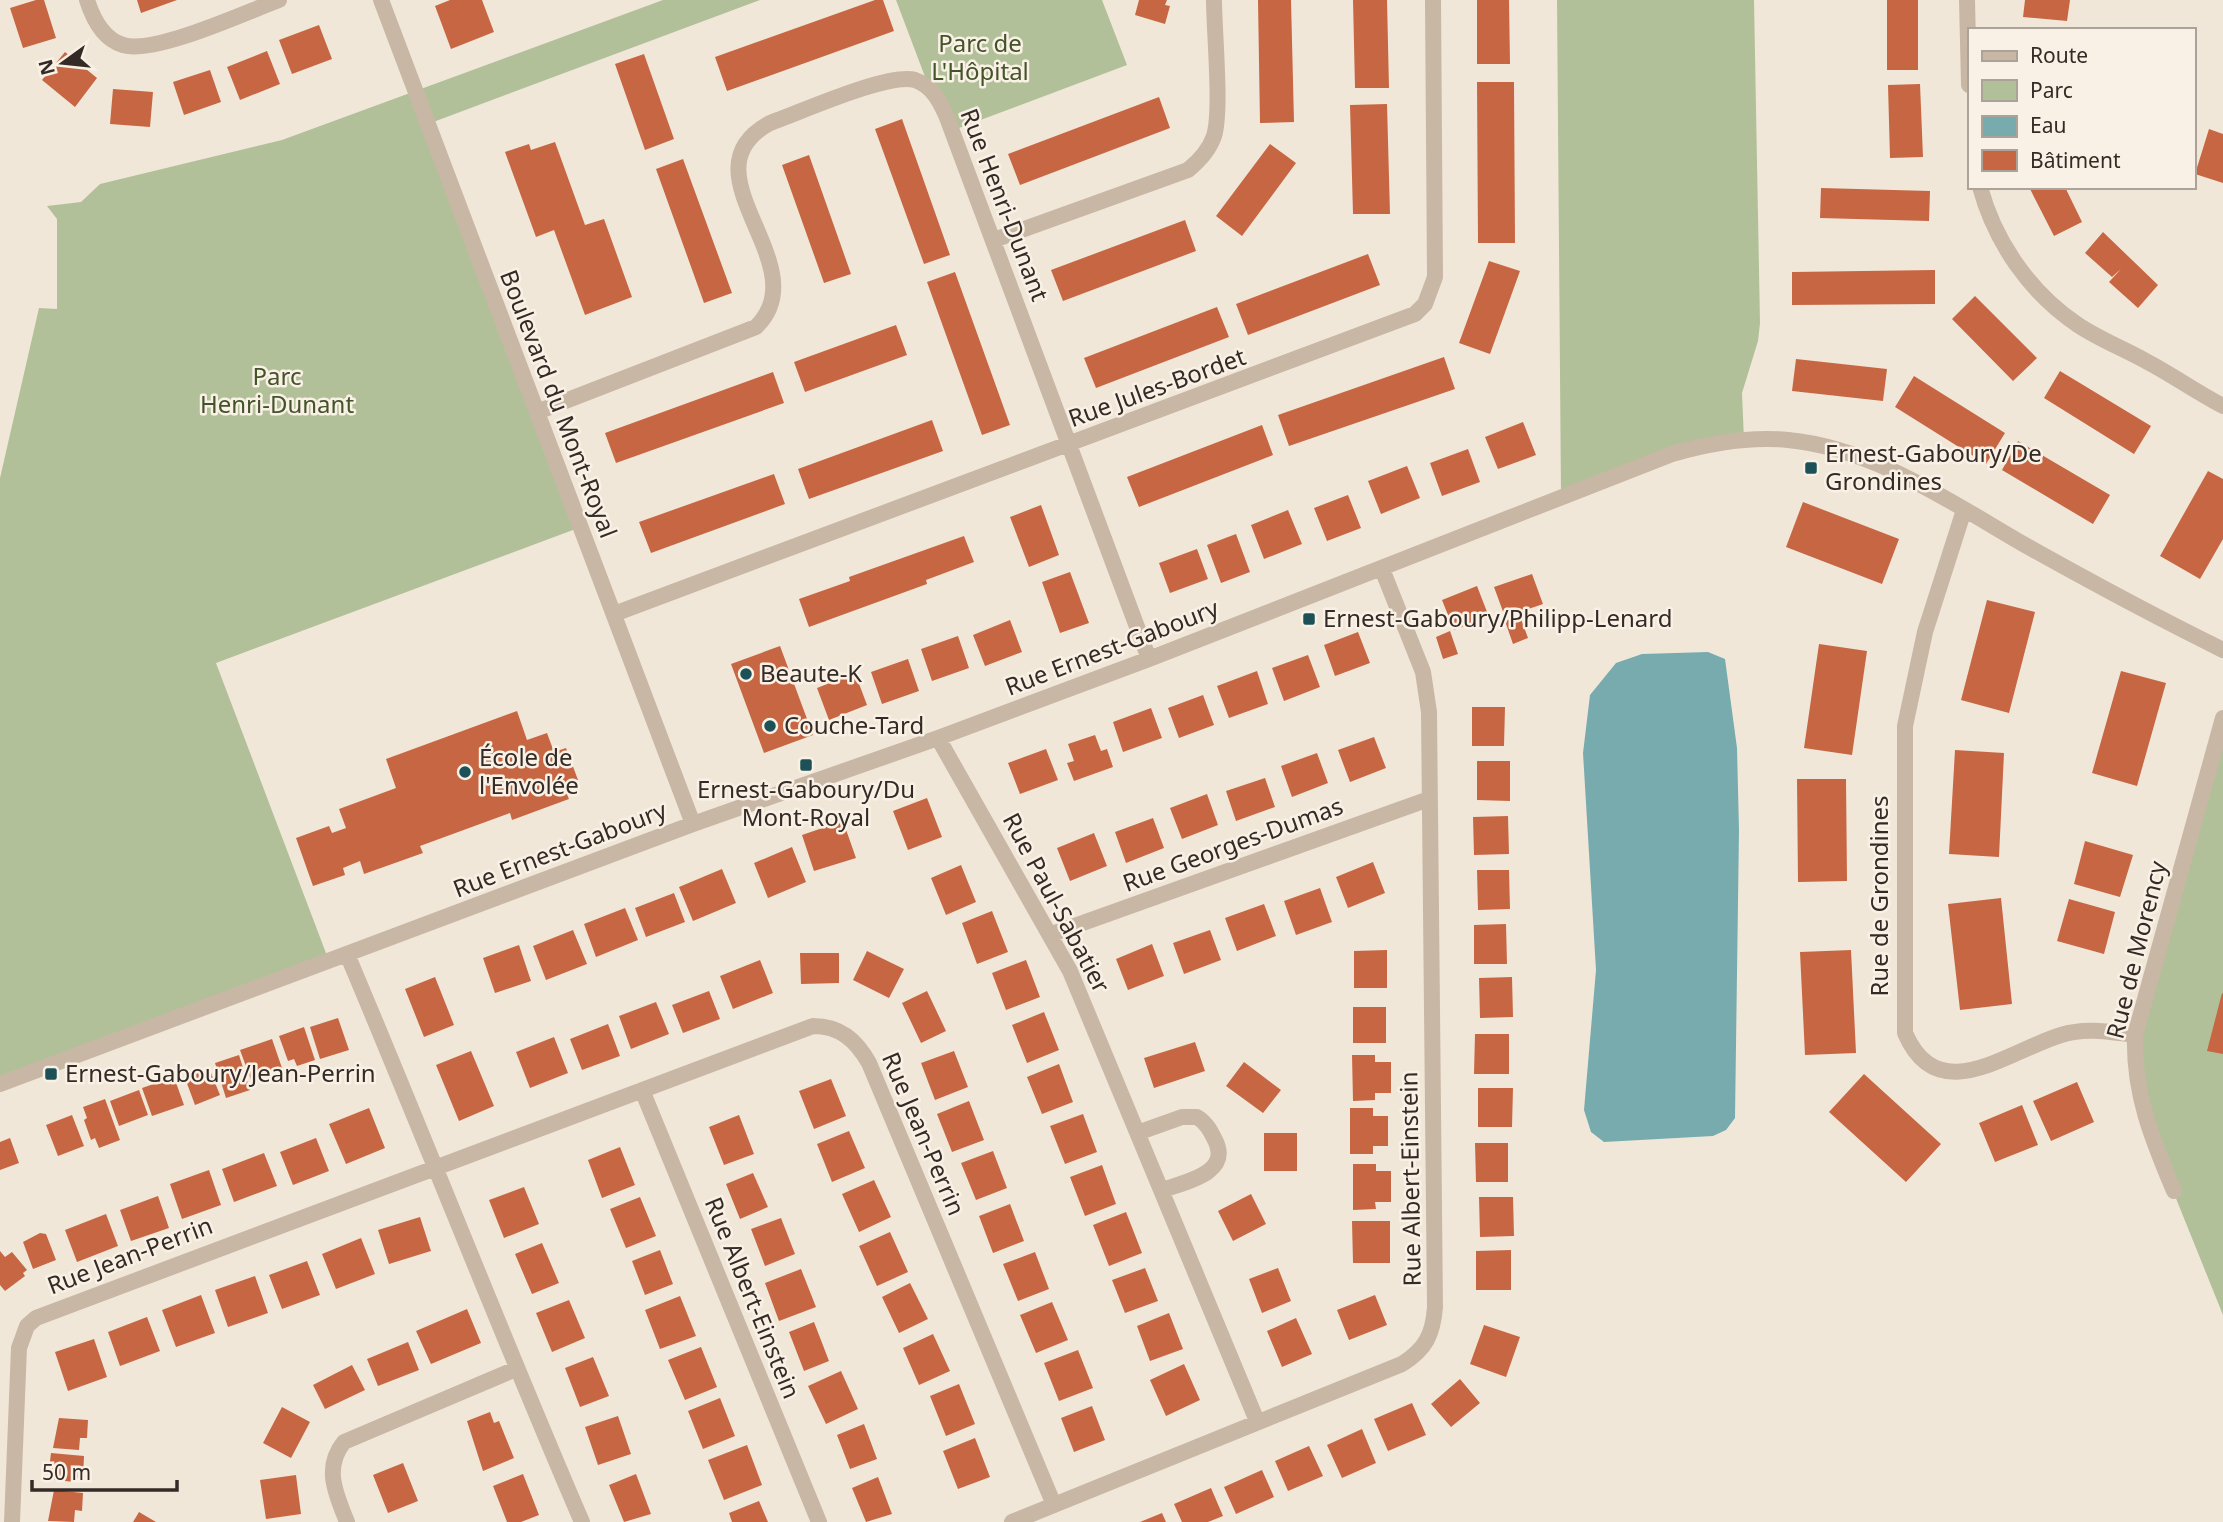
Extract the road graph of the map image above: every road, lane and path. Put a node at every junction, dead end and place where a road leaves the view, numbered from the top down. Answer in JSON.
{"nodes":[{"id":1,"x":87,"y":0,"type":"edge"},
{"id":2,"x":279,"y":0,"type":"edge"},
{"id":3,"x":381,"y":0,"type":"edge"},
{"id":4,"x":1214,"y":0,"type":"edge"},
{"id":5,"x":1433,"y":0,"type":"edge"},
{"id":6,"x":1967,"y":0,"type":"edge"},
{"id":7,"x":1968,"y":42,"type":"edge"},
{"id":8,"x":1981,"y":189,"type":"edge"},
{"id":9,"x":993,"y":240,"type":"junction"},
{"id":10,"x":2223,"y":406,"type":"edge"},
{"id":11,"x":537,"y":412,"type":"junction"},
{"id":12,"x":1070,"y":444,"type":"junction"},
{"id":13,"x":1964,"y":510,"type":"junction"},
{"id":14,"x":1382,"y":569,"type":"junction"},
{"id":15,"x":614,"y":614,"type":"junction"},
{"id":16,"x":2223,"y":650,"type":"edge"},
{"id":17,"x":1149,"y":659,"type":"junction"},
{"id":18,"x":2223,"y":718,"type":"edge"},
{"id":19,"x":938,"y":738,"type":"junction"},
{"id":20,"x":1429,"y":799,"type":"junction"},
{"id":21,"x":693,"y":824,"type":"junction"},
{"id":22,"x":1052,"y":934,"type":"junction"},
{"id":23,"x":347,"y":954,"type":"junction"},
{"id":24,"x":2135,"y":1035,"type":"junction"},
{"id":25,"x":0,"y":1084,"type":"edge"},
{"id":26,"x":642,"y":1090,"type":"junction"},
{"id":27,"x":1140,"y":1132,"type":"junction"},
{"id":28,"x":436,"y":1165,"type":"junction"},
{"id":29,"x":1163,"y":1190,"type":"junction"},
{"id":30,"x":2174,"y":1191,"type":"dead end"},
{"id":31,"x":516,"y":1369,"type":"junction"},
{"id":32,"x":1257,"y":1421,"type":"junction"},
{"id":33,"x":1054,"y":1505,"type":"junction"},
{"id":34,"x":12,"y":1522,"type":"edge"},
{"id":35,"x":347,"y":1522,"type":"edge"},
{"id":36,"x":582,"y":1522,"type":"edge"},
{"id":37,"x":819,"y":1522,"type":"edge"},
{"id":38,"x":1012,"y":1522,"type":"edge"}],
"edges":[{"from":1,"to":2,"type":"street"},
{"from":3,"to":11,"type":"street","name":"Boulevard du Mont-Royal"},
{"from":4,"to":9,"type":"street"},
{"from":5,"to":12,"type":"street","name":"Rue Jules-Bordet"},
{"from":6,"to":7,"type":"street"},
{"from":8,"to":10,"type":"street"},
{"from":9,"to":11,"type":"street","name":"Rue Henri-Dunant"},
{"from":9,"to":12,"type":"street","name":"Rue Henri-Dunant"},
{"from":11,"to":15,"type":"street","name":"Boulevard du Mont-Royal"},
{"from":12,"to":15,"type":"street","name":"Rue Jules-Bordet"},
{"from":12,"to":17,"type":"street","name":"Rue Henri-Dunant"},
{"from":13,"to":14,"type":"street","name":"Rue Ernest-Gaboury"},
{"from":13,"to":16,"type":"street","name":"Rue Ernest-Gaboury"},
{"from":13,"to":24,"type":"street","name":"Rue de Grondines"},
{"from":14,"to":17,"type":"street","name":"Rue Ernest-Gaboury"},
{"from":14,"to":20,"type":"street","name":"Rue Albert-Einstein"},
{"from":15,"to":21,"type":"street","name":"Boulevard du Mont-Royal"},
{"from":17,"to":19,"type":"street","name":"Rue Ernest-Gaboury"},
{"from":18,"to":24,"type":"street","name":"Rue de Morency"},
{"from":19,"to":21,"type":"street","name":"Rue Ernest-Gaboury"},
{"from":19,"to":22,"type":"street","name":"Rue Paul-Sabatier"},
{"from":20,"to":22,"type":"street","name":"Rue Georges-Dumas"},
{"from":20,"to":32,"type":"street","name":"Rue Albert-Einstein"},
{"from":21,"to":23,"type":"street","name":"Rue Ernest-Gaboury"},
{"from":22,"to":27,"type":"street","name":"Rue Paul-Sabatier"},
{"from":23,"to":25,"type":"street","name":"Rue Ernest-Gaboury"},
{"from":23,"to":28,"type":"street"},
{"from":24,"to":30,"type":"street","name":"Rue de Morency"},
{"from":26,"to":28,"type":"street","name":"Rue Jean-Perrin"},
{"from":26,"to":33,"type":"street","name":"Rue Jean-Perrin"},
{"from":26,"to":37,"type":"street","name":"Rue Albert-Einstein"},
{"from":27,"to":29,"type":"street","name":"Rue Paul-Sabatier"},
{"from":27,"to":29,"type":"street"},
{"from":28,"to":31,"type":"street"},
{"from":28,"to":34,"type":"street","name":"Rue Jean-Perrin"},
{"from":29,"to":32,"type":"street","name":"Rue Paul-Sabatier"},
{"from":31,"to":35,"type":"street"},
{"from":31,"to":36,"type":"street"},
{"from":32,"to":33,"type":"street","name":"Rue Albert-Einstein"},
{"from":33,"to":38,"type":"street","name":"Rue Albert-Einstein"}]}
